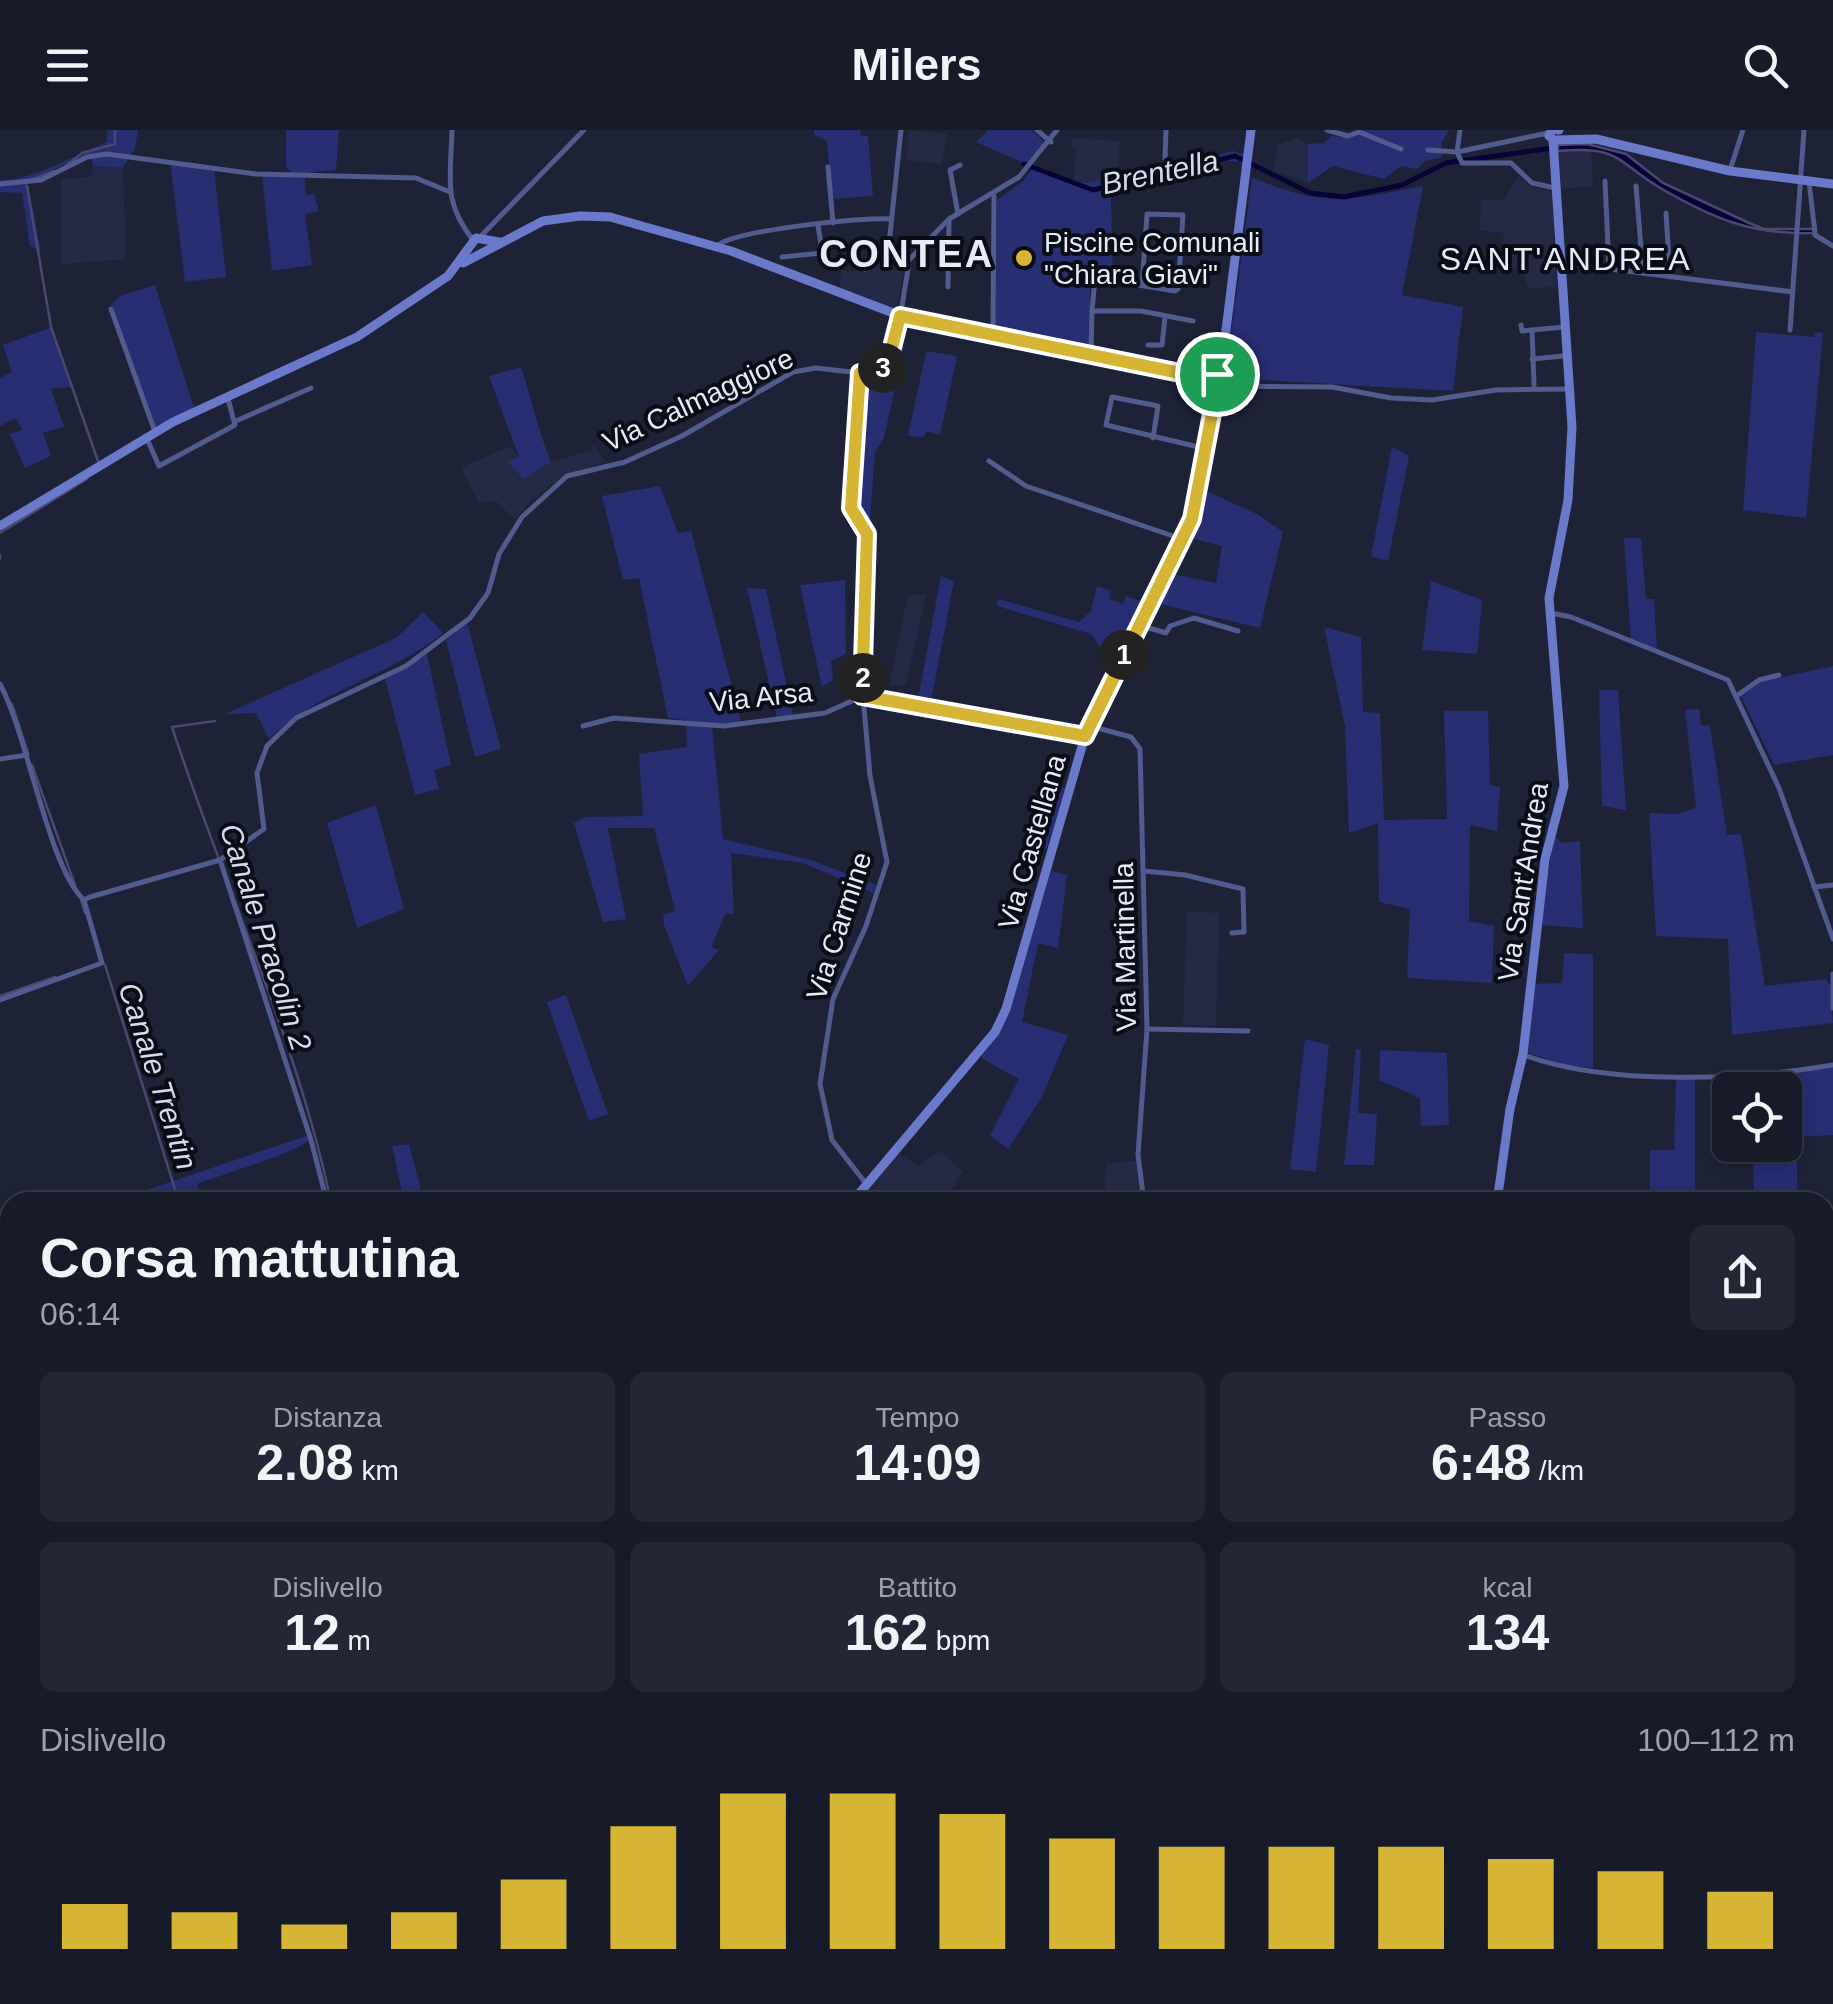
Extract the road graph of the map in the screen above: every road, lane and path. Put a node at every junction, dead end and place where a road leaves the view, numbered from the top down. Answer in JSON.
{"nodes":[{"id":1,"x":452,"y":130,"type":"edge"},
{"id":2,"x":584,"y":130,"type":"edge"},
{"id":3,"x":900,"y":130,"type":"edge"},
{"id":4,"x":1037,"y":130,"type":"edge"},
{"id":5,"x":1057,"y":130,"type":"edge"},
{"id":6,"x":1166,"y":130,"type":"edge"},
{"id":7,"x":1251,"y":130,"type":"edge"},
{"id":8,"x":1327,"y":130,"type":"edge"},
{"id":9,"x":1460,"y":130,"type":"edge"},
{"id":10,"x":1743,"y":130,"type":"edge"},
{"id":11,"x":1804,"y":130,"type":"edge"},
{"id":12,"x":1360,"y":131,"type":"edge"},
{"id":13,"x":1554,"y":137,"type":"edge"},
{"id":14,"x":1050,"y":142,"type":"junction"},
{"id":15,"x":1402,"y":149,"type":"dead end"},
{"id":16,"x":1428,"y":150,"type":"dead end"},
{"id":17,"x":1457,"y":152,"type":"junction"},
{"id":18,"x":1165,"y":159,"type":"dead end"},
{"id":19,"x":960,"y":165,"type":"dead end"},
{"id":20,"x":828,"y":166,"type":"dead end"},
{"id":21,"x":1730,"y":171,"type":"junction"},
{"id":22,"x":1604,"y":181,"type":"dead end"},
{"id":23,"x":1805,"y":181,"type":"junction"},
{"id":24,"x":0,"y":184,"type":"edge"},
{"id":25,"x":1833,"y":184,"type":"edge"},
{"id":26,"x":1636,"y":186,"type":"dead end"},
{"id":27,"x":1557,"y":188,"type":"junction"},
{"id":28,"x":450,"y":192,"type":"junction"},
{"id":29,"x":994,"y":196,"type":"junction"},
{"id":30,"x":1666,"y":213,"type":"dead end"},
{"id":31,"x":958,"y":214,"type":"junction"},
{"id":32,"x":891,"y":219,"type":"junction"},
{"id":33,"x":949,"y":220,"type":"junction"},
{"id":34,"x":834,"y":224,"type":"junction"},
{"id":35,"x":818,"y":226,"type":"junction"},
{"id":36,"x":479,"y":241,"type":"junction"},
{"id":37,"x":718,"y":246,"type":"junction"},
{"id":38,"x":1833,"y":246,"type":"edge"},
{"id":39,"x":822,"y":252,"type":"junction"},
{"id":40,"x":782,"y":257,"type":"dead end"},
{"id":41,"x":907,"y":262,"type":"junction"},
{"id":42,"x":1561,"y":263,"type":"junction"},
{"id":43,"x":834,"y":266,"type":"dead end"},
{"id":44,"x":1609,"y":269,"type":"junction"},
{"id":45,"x":1644,"y":273,"type":"junction"},
{"id":46,"x":1670,"y":277,"type":"junction"},
{"id":47,"x":1142,"y":286,"type":"junction"},
{"id":48,"x":948,"y":287,"type":"dead end"},
{"id":49,"x":1792,"y":296,"type":"junction"},
{"id":50,"x":111,"y":309,"type":"dead end"},
{"id":51,"x":1092,"y":312,"type":"junction"},
{"id":52,"x":900,"y":316,"type":"junction"},
{"id":53,"x":1166,"y":316,"type":"junction"},
{"id":54,"x":1193,"y":321,"type":"dead end"},
{"id":55,"x":1522,"y":325,"type":"dead end"},
{"id":56,"x":1564,"y":328,"type":"junction"},
{"id":57,"x":1532,"y":330,"type":"junction"},
{"id":58,"x":1790,"y":330,"type":"dead end"},
{"id":59,"x":993,"y":334,"type":"junction"},
{"id":60,"x":1148,"y":344,"type":"dead end"},
{"id":61,"x":1221,"y":348,"type":"junction"},
{"id":62,"x":1091,"y":354,"type":"junction"},
{"id":63,"x":1563,"y":356,"type":"dead end"},
{"id":64,"x":1532,"y":359,"type":"junction"},
{"id":65,"x":1206,"y":366,"type":"junction"},
{"id":66,"x":860,"y":373,"type":"junction"},
{"id":67,"x":1185,"y":374,"type":"junction"},
{"id":68,"x":1213,"y":378,"type":"junction"},
{"id":69,"x":1534,"y":385,"type":"dead end"},
{"id":70,"x":311,"y":388,"type":"dead end"},
{"id":71,"x":1570,"y":389,"type":"junction"},
{"id":72,"x":227,"y":396,"type":"junction"},
{"id":73,"x":236,"y":422,"type":"junction"},
{"id":74,"x":150,"y":435,"type":"junction"},
{"id":75,"x":1153,"y":438,"type":"junction"},
{"id":76,"x":1207,"y":449,"type":"junction"},
{"id":77,"x":989,"y":460,"type":"dead end"},
{"id":78,"x":0,"y":526,"type":"edge"},
{"id":79,"x":1182,"y":539,"type":"junction"},
{"id":80,"x":1550,"y":613,"type":"junction"},
{"id":81,"x":1139,"y":625,"type":"junction"},
{"id":82,"x":1238,"y":631,"type":"dead end"},
{"id":83,"x":1779,"y":674,"type":"dead end"},
{"id":84,"x":0,"y":684,"type":"edge"},
{"id":85,"x":1738,"y":695,"type":"junction"},
{"id":86,"x":862,"y":696,"type":"junction"},
{"id":87,"x":582,"y":726,"type":"dead end"},
{"id":88,"x":1088,"y":731,"type":"junction"},
{"id":89,"x":27,"y":756,"type":"junction"},
{"id":90,"x":0,"y":759,"type":"edge"},
{"id":91,"x":220,"y":860,"type":"junction"},
{"id":92,"x":1143,"y":871,"type":"junction"},
{"id":93,"x":1833,"y":885,"type":"edge"},
{"id":94,"x":1814,"y":887,"type":"junction"},
{"id":95,"x":84,"y":900,"type":"junction"},
{"id":96,"x":1232,"y":933,"type":"dead end"},
{"id":97,"x":1833,"y":940,"type":"edge"},
{"id":98,"x":1833,"y":974,"type":"edge"},
{"id":99,"x":0,"y":1000,"type":"edge"},
{"id":100,"x":1833,"y":1008,"type":"edge"},
{"id":101,"x":1147,"y":1028,"type":"junction"},
{"id":102,"x":1248,"y":1030,"type":"dead end"},
{"id":103,"x":1524,"y":1054,"type":"junction"},
{"id":104,"x":1833,"y":1064,"type":"edge"},
{"id":105,"x":867,"y":1184,"type":"junction"},
{"id":106,"x":324,"y":1192,"type":"edge"},
{"id":107,"x":860,"y":1192,"type":"edge"},
{"id":108,"x":1143,"y":1192,"type":"edge"},
{"id":109,"x":1499,"y":1192,"type":"edge"}],
"edges":[{"from":1,"to":28,"type":"street"},
{"from":2,"to":36,"type":"street"},
{"from":3,"to":32,"type":"street"},
{"from":4,"to":14,"type":"street"},
{"from":5,"to":14,"type":"street"},
{"from":6,"to":18,"type":"street"},
{"from":7,"to":61,"type":"street","name":"Via Castellana"},
{"from":8,"to":12,"type":"street"},
{"from":9,"to":17,"type":"street"},
{"from":10,"to":21,"type":"street"},
{"from":11,"to":23,"type":"street"},
{"from":12,"to":15,"type":"street"},
{"from":13,"to":17,"type":"street"},
{"from":13,"to":21,"type":"street"},
{"from":13,"to":27,"type":"street","name":"Via Sant'Andrea"},
{"from":14,"to":29,"type":"street"},
{"from":16,"to":17,"type":"street"},
{"from":17,"to":27,"type":"street"},
{"from":19,"to":31,"type":"street"},
{"from":20,"to":34,"type":"street"},
{"from":21,"to":23,"type":"street"},
{"from":22,"to":44,"type":"street"},
{"from":23,"to":25,"type":"street"},
{"from":23,"to":38,"type":"street"},
{"from":23,"to":49,"type":"street"},
{"from":24,"to":28,"type":"street"},
{"from":26,"to":45,"type":"street"},
{"from":27,"to":42,"type":"street","name":"Via Sant'Andrea"},
{"from":28,"to":36,"type":"street"},
{"from":29,"to":31,"type":"street"},
{"from":29,"to":59,"type":"street"},
{"from":30,"to":46,"type":"street"},
{"from":31,"to":33,"type":"street"},
{"from":32,"to":34,"type":"street"},
{"from":32,"to":41,"type":"street"},
{"from":33,"to":41,"type":"street"},
{"from":33,"to":48,"type":"street"},
{"from":34,"to":35,"type":"street"},
{"from":35,"to":37,"type":"street"},
{"from":35,"to":39,"type":"street"},
{"from":36,"to":37,"type":"street"},
{"from":36,"to":72,"type":"street"},
{"from":37,"to":52,"type":"street"},
{"from":39,"to":40,"type":"street"},
{"from":39,"to":43,"type":"street"},
{"from":41,"to":52,"type":"street"},
{"from":42,"to":44,"type":"street"},
{"from":42,"to":56,"type":"street","name":"Via Sant'Andrea"},
{"from":44,"to":45,"type":"street"},
{"from":45,"to":46,"type":"street"},
{"from":46,"to":49,"type":"street"},
{"from":47,"to":47,"type":"street"},
{"from":47,"to":51,"type":"street"},
{"from":49,"to":58,"type":"street"},
{"from":50,"to":74,"type":"street"},
{"from":51,"to":53,"type":"street"},
{"from":51,"to":62,"type":"street"},
{"from":52,"to":59,"type":"street"},
{"from":52,"to":66,"type":"street"},
{"from":53,"to":54,"type":"street"},
{"from":53,"to":60,"type":"street"},
{"from":55,"to":57,"type":"street"},
{"from":56,"to":57,"type":"street"},
{"from":56,"to":71,"type":"street","name":"Via Sant'Andrea"},
{"from":57,"to":64,"type":"street"},
{"from":59,"to":62,"type":"street"},
{"from":61,"to":65,"type":"street"},
{"from":61,"to":68,"type":"street","name":"Via Castellana"},
{"from":62,"to":67,"type":"street"},
{"from":63,"to":64,"type":"street"},
{"from":64,"to":69,"type":"street"},
{"from":65,"to":67,"type":"street"},
{"from":65,"to":68,"type":"street"},
{"from":66,"to":86,"type":"street","name":"Via Carmine"},
{"from":66,"to":91,"type":"street","name":"Via Calmaggiore"},
{"from":67,"to":68,"type":"street"},
{"from":68,"to":71,"type":"street"},
{"from":68,"to":76,"type":"street","name":"Via Castellana"},
{"from":70,"to":73,"type":"street"},
{"from":71,"to":80,"type":"street","name":"Via Sant'Andrea"},
{"from":72,"to":73,"type":"street"},
{"from":72,"to":74,"type":"street"},
{"from":73,"to":74,"type":"street"},
{"from":74,"to":78,"type":"street"},
{"from":75,"to":75,"type":"street"},
{"from":75,"to":76,"type":"street"},
{"from":76,"to":79,"type":"street","name":"Via Castellana"},
{"from":77,"to":79,"type":"street"},
{"from":79,"to":81,"type":"street","name":"Via Castellana"},
{"from":80,"to":85,"type":"street"},
{"from":80,"to":103,"type":"street","name":"Via Sant'Andrea"},
{"from":81,"to":82,"type":"street"},
{"from":81,"to":88,"type":"street","name":"Via Castellana"},
{"from":83,"to":85,"type":"street"},
{"from":84,"to":89,"type":"street"},
{"from":85,"to":94,"type":"street"},
{"from":86,"to":87,"type":"street","name":"Via Arsa"},
{"from":86,"to":88,"type":"street"},
{"from":86,"to":105,"type":"street","name":"Via Carmine"},
{"from":88,"to":92,"type":"street","name":"Via Martinella"},
{"from":88,"to":105,"type":"street","name":"Via Castellana"},
{"from":89,"to":90,"type":"street"},
{"from":89,"to":95,"type":"street"},
{"from":91,"to":95,"type":"street","name":"Via Calmaggiore"},
{"from":91,"to":106,"type":"street"},
{"from":92,"to":96,"type":"street"},
{"from":92,"to":101,"type":"street","name":"Via Martinella"},
{"from":93,"to":94,"type":"street"},
{"from":94,"to":97,"type":"street"},
{"from":95,"to":99,"type":"street"},
{"from":98,"to":100,"type":"street"},
{"from":101,"to":102,"type":"street"},
{"from":101,"to":108,"type":"street","name":"Via Martinella"},
{"from":103,"to":104,"type":"street"},
{"from":103,"to":109,"type":"street","name":"Via Sant'Andrea"},
{"from":105,"to":107,"type":"street","name":"Via Castellana"}]}
